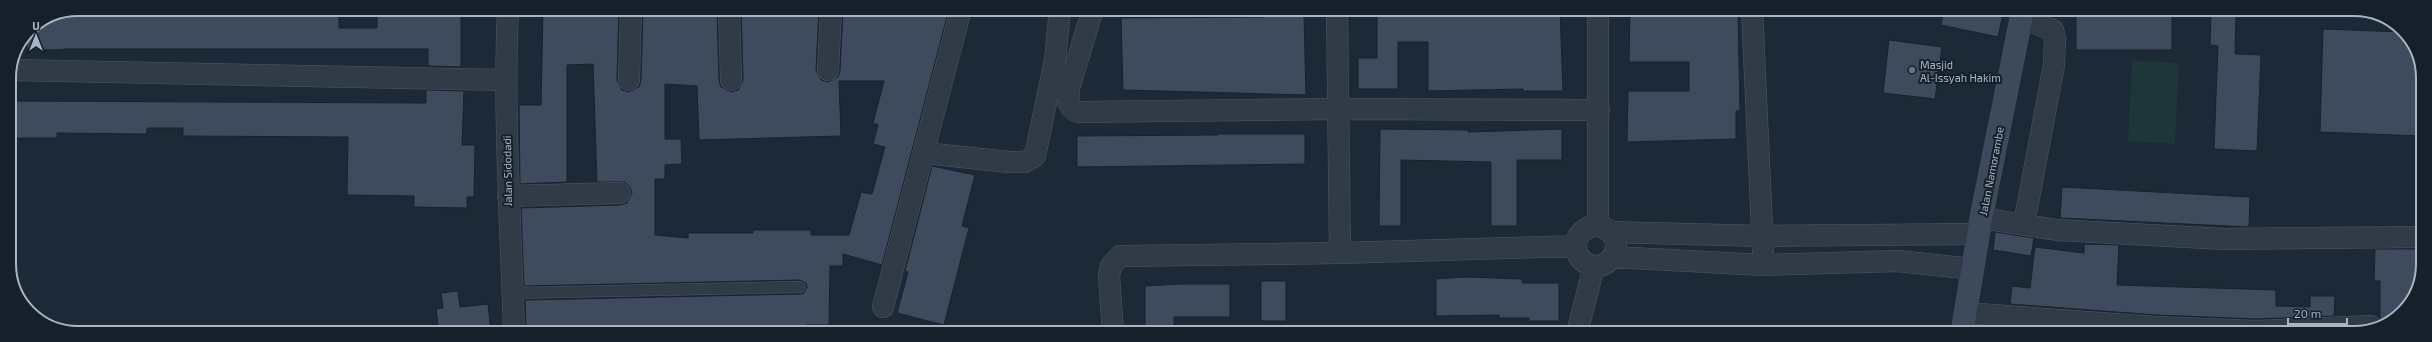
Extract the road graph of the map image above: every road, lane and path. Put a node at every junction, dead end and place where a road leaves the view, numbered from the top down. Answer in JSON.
{"nodes":[{"id":1,"x":508,"y":16,"type":"edge"},
{"id":2,"x":630,"y":16,"type":"edge"},
{"id":3,"x":729,"y":16,"type":"edge"},
{"id":4,"x":831,"y":16,"type":"edge"},
{"id":5,"x":959,"y":16,"type":"edge"},
{"id":6,"x":1059,"y":16,"type":"edge"},
{"id":7,"x":1091,"y":16,"type":"edge"},
{"id":8,"x":1337,"y":16,"type":"edge"},
{"id":9,"x":1598,"y":16,"type":"edge"},
{"id":10,"x":1752,"y":16,"type":"edge"},
{"id":11,"x":2022,"y":16,"type":"edge"},
{"id":12,"x":2026,"y":16,"type":"edge"},
{"id":13,"x":17,"y":70,"type":"edge"},
{"id":14,"x":828,"y":70,"type":"dead end"},
{"id":15,"x":506,"y":80,"type":"junction"},
{"id":16,"x":629,"y":80,"type":"dead end"},
{"id":17,"x":731,"y":80,"type":"dead end"},
{"id":18,"x":1340,"y":109,"type":"junction"},
{"id":19,"x":1599,"y":110,"type":"junction"},
{"id":20,"x":924,"y":153,"type":"junction"},
{"id":21,"x":620,"y":193,"type":"dead end"},
{"id":22,"x":508,"y":196,"type":"junction"},
{"id":23,"x":2024,"y":224,"type":"junction"},
{"id":24,"x":1979,"y":226,"type":"junction"},
{"id":25,"x":1604,"y":229,"type":"junction"},
{"id":26,"x":1763,"y":236,"type":"junction"},
{"id":27,"x":2416,"y":237,"type":"edge"},
{"id":28,"x":1576,"y":246,"type":"junction"},
{"id":29,"x":1340,"y":253,"type":"junction"},
{"id":30,"x":1613,"y":257,"type":"junction"},
{"id":31,"x":1763,"y":265,"type":"junction"},
{"id":32,"x":1594,"y":266,"type":"junction"},
{"id":33,"x":1973,"y":269,"type":"junction"},
{"id":34,"x":800,"y":287,"type":"dead end"},
{"id":35,"x":513,"y":293,"type":"junction"},
{"id":36,"x":883,"y":307,"type":"dead end"},
{"id":37,"x":1963,"y":323,"type":"edge"},
{"id":38,"x":514,"y":326,"type":"edge"},
{"id":39,"x":1113,"y":326,"type":"edge"},
{"id":40,"x":1579,"y":326,"type":"edge"},
{"id":41,"x":2045,"y":326,"type":"edge"}],
"edges":[{"from":1,"to":15,"type":"street","name":"Jalan Sidodadi"},
{"from":2,"to":16,"type":"street"},
{"from":3,"to":17,"type":"street"},
{"from":4,"to":14,"type":"street"},
{"from":5,"to":20,"type":"street"},
{"from":6,"to":20,"type":"street"},
{"from":7,"to":18,"type":"street"},
{"from":8,"to":18,"type":"street"},
{"from":9,"to":19,"type":"street"},
{"from":10,"to":26,"type":"street"},
{"from":11,"to":24,"type":"main road","name":"Jalan Namorambe"},
{"from":12,"to":23,"type":"street"},
{"from":13,"to":15,"type":"street"},
{"from":15,"to":22,"type":"street","name":"Jalan Sidodadi"},
{"from":18,"to":19,"type":"street"},
{"from":18,"to":29,"type":"street"},
{"from":19,"to":25,"type":"street"},
{"from":20,"to":36,"type":"street"},
{"from":21,"to":22,"type":"street"},
{"from":22,"to":35,"type":"street","name":"Jalan Sidodadi"},
{"from":23,"to":24,"type":"street"},
{"from":23,"to":27,"type":"street"},
{"from":24,"to":26,"type":"street"},
{"from":24,"to":33,"type":"main road","name":"Jalan Namorambe"},
{"from":25,"to":26,"type":"street"},
{"from":25,"to":28,"type":"street"},
{"from":25,"to":30,"type":"street"},
{"from":26,"to":31,"type":"street"},
{"from":28,"to":29,"type":"street"},
{"from":28,"to":32,"type":"street"},
{"from":29,"to":39,"type":"street"},
{"from":30,"to":31,"type":"street"},
{"from":30,"to":32,"type":"street"},
{"from":31,"to":33,"type":"street"},
{"from":32,"to":40,"type":"street"},
{"from":33,"to":37,"type":"main road","name":"Jalan Namorambe"},
{"from":34,"to":35,"type":"lane"},
{"from":35,"to":38,"type":"street","name":"Jalan Sidodadi"},
{"from":37,"to":41,"type":"street"}]}
